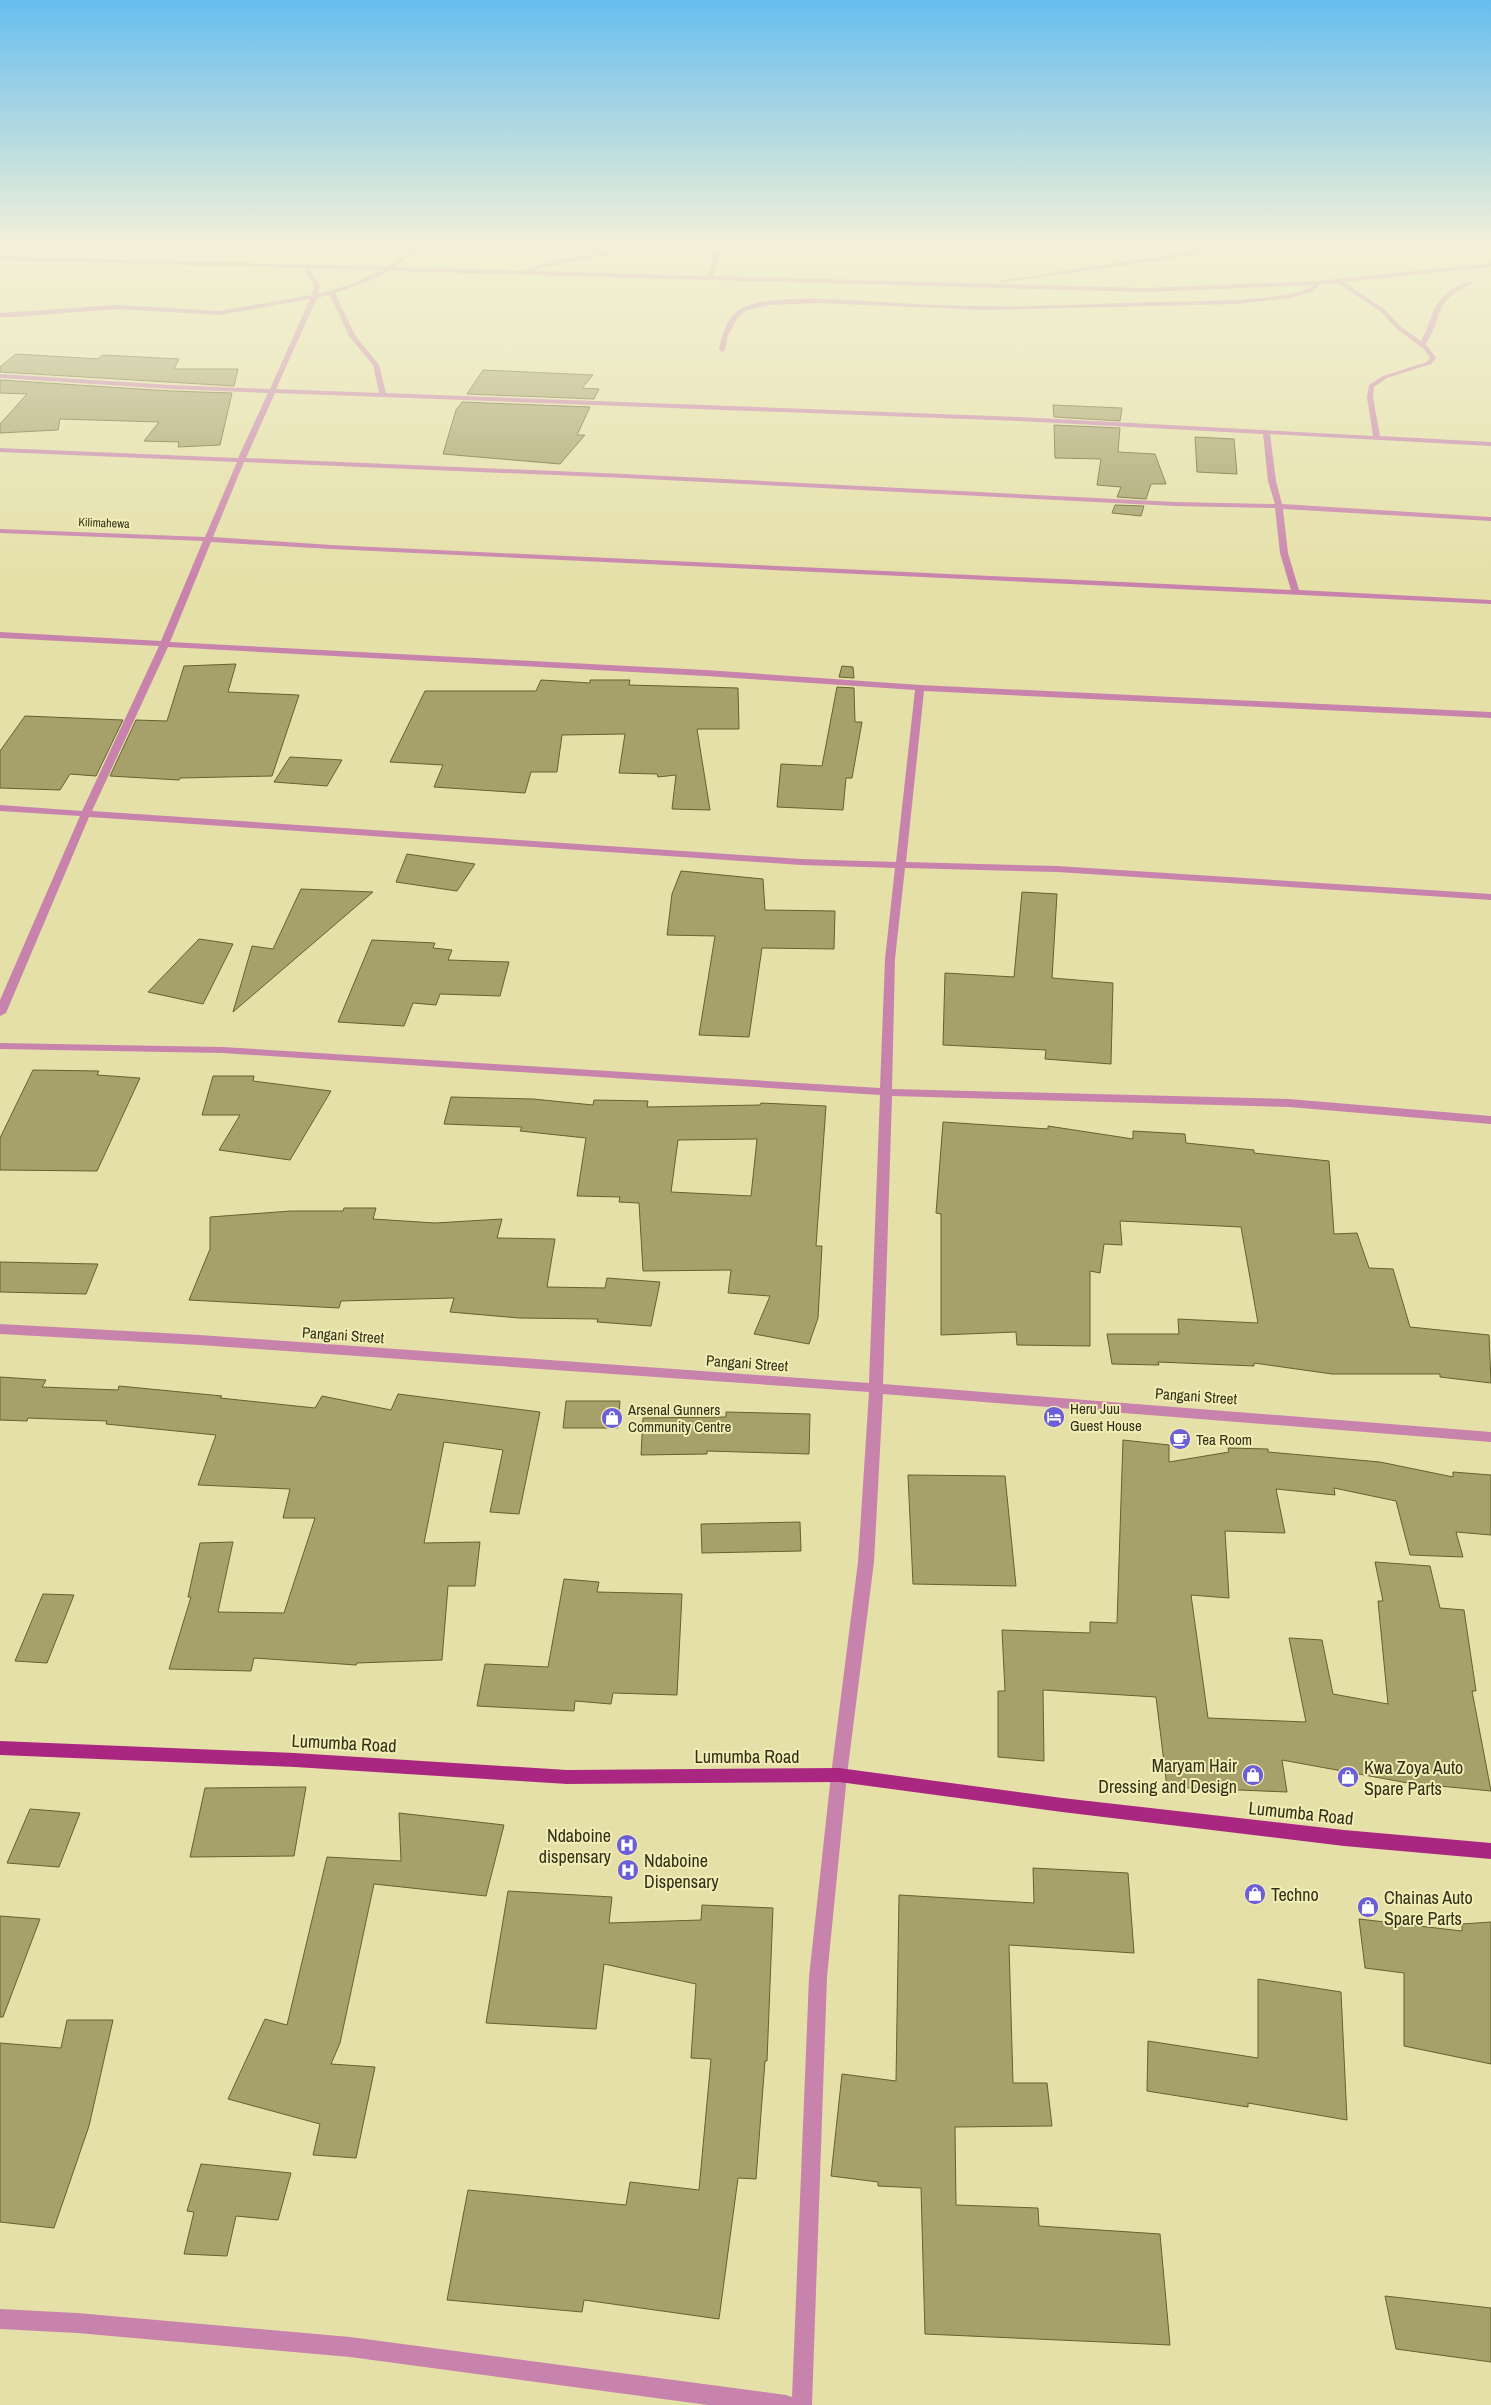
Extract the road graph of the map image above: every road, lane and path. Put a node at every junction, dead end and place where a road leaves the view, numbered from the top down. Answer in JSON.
{"nodes":[{"id":1,"x":287,"y":357,"type":"edge"},
{"id":2,"x":370,"y":357,"type":"edge"},
{"id":3,"x":1433,"y":357,"type":"edge"},
{"id":4,"x":0,"y":376,"type":"edge"},
{"id":5,"x":272,"y":390,"type":"junction"},
{"id":6,"x":382,"y":394,"type":"junction"},
{"id":7,"x":1266,"y":430,"type":"junction"},
{"id":8,"x":1377,"y":437,"type":"junction"},
{"id":9,"x":1491,"y":444,"type":"edge"},
{"id":10,"x":0,"y":450,"type":"edge"},
{"id":11,"x":241,"y":460,"type":"junction"},
{"id":12,"x":1279,"y":506,"type":"junction"},
{"id":13,"x":1491,"y":519,"type":"edge"},
{"id":14,"x":0,"y":530,"type":"edge"},
{"id":15,"x":208,"y":539,"type":"junction"},
{"id":16,"x":1296,"y":593,"type":"junction"},
{"id":17,"x":1491,"y":602,"type":"edge"},
{"id":18,"x":0,"y":635,"type":"edge"},
{"id":19,"x":165,"y":643,"type":"junction"},
{"id":20,"x":920,"y":688,"type":"junction"},
{"id":21,"x":1491,"y":715,"type":"edge"},
{"id":22,"x":0,"y":808,"type":"edge"},
{"id":23,"x":86,"y":813,"type":"junction"},
{"id":24,"x":901,"y":864,"type":"junction"},
{"id":25,"x":1491,"y":897,"type":"edge"},
{"id":26,"x":0,"y":1013,"type":"edge"},
{"id":27,"x":0,"y":1046,"type":"edge"},
{"id":28,"x":885,"y":1092,"type":"junction"},
{"id":29,"x":1491,"y":1120,"type":"edge"},
{"id":30,"x":0,"y":1329,"type":"edge"},
{"id":31,"x":876,"y":1388,"type":"junction"},
{"id":32,"x":1491,"y":1437,"type":"edge"},
{"id":33,"x":0,"y":1748,"type":"edge"},
{"id":34,"x":839,"y":1776,"type":"junction"},
{"id":35,"x":1491,"y":1851,"type":"edge"},
{"id":36,"x":0,"y":2319,"type":"edge"},
{"id":37,"x":786,"y":2405,"type":"edge"},
{"id":38,"x":802,"y":2405,"type":"edge"}],
"edges":[{"from":1,"to":5,"type":"street"},
{"from":2,"to":6,"type":"street"},
{"from":3,"to":8,"type":"street"},
{"from":4,"to":5,"type":"street"},
{"from":5,"to":6,"type":"street"},
{"from":5,"to":11,"type":"street"},
{"from":6,"to":7,"type":"street"},
{"from":7,"to":8,"type":"street"},
{"from":7,"to":12,"type":"street"},
{"from":8,"to":9,"type":"street"},
{"from":10,"to":11,"type":"street"},
{"from":11,"to":12,"type":"street"},
{"from":11,"to":15,"type":"street"},
{"from":12,"to":13,"type":"street"},
{"from":12,"to":16,"type":"street"},
{"from":14,"to":15,"type":"street","name":"Kilimahewa"},
{"from":15,"to":16,"type":"street","name":"Kilimahewa"},
{"from":15,"to":19,"type":"street"},
{"from":16,"to":17,"type":"street","name":"Kilimahewa"},
{"from":18,"to":19,"type":"street"},
{"from":19,"to":20,"type":"street"},
{"from":19,"to":23,"type":"street"},
{"from":20,"to":21,"type":"street"},
{"from":20,"to":24,"type":"street"},
{"from":22,"to":23,"type":"street"},
{"from":23,"to":24,"type":"street"},
{"from":23,"to":26,"type":"street"},
{"from":24,"to":25,"type":"street"},
{"from":24,"to":28,"type":"street"},
{"from":27,"to":28,"type":"street"},
{"from":28,"to":29,"type":"street"},
{"from":28,"to":31,"type":"street"},
{"from":30,"to":31,"type":"street","name":"Pangani Street"},
{"from":31,"to":32,"type":"street","name":"Pangani Street"},
{"from":31,"to":34,"type":"street"},
{"from":33,"to":34,"type":"main road","name":"Lumumba Road"},
{"from":34,"to":35,"type":"main road","name":"Lumumba Road"},
{"from":34,"to":38,"type":"street"},
{"from":36,"to":37,"type":"street"}]}
